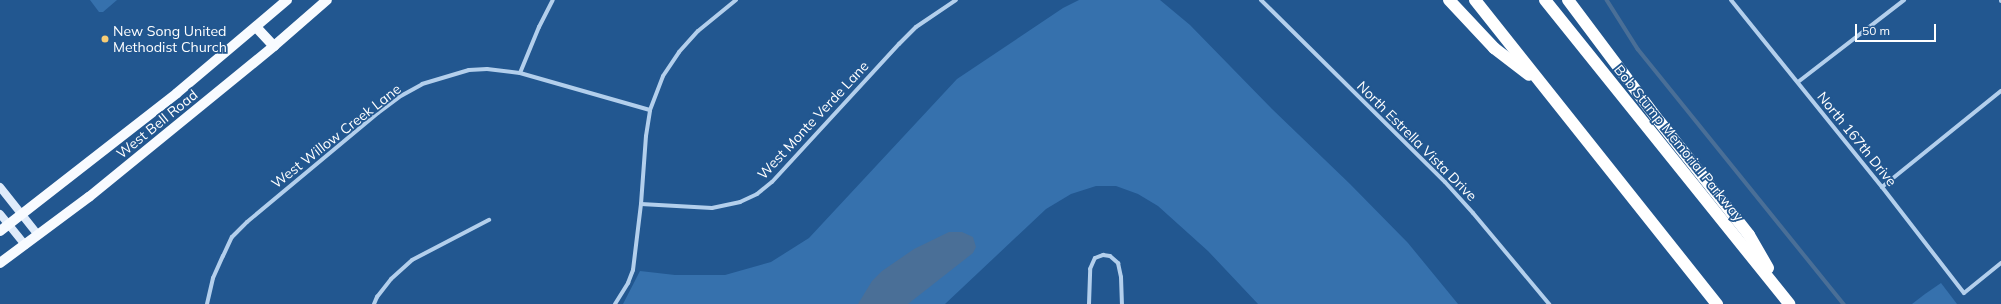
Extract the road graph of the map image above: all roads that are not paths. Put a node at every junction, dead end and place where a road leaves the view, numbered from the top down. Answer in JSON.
{"nodes":[{"id":1,"x":287,"y":0,"type":"edge"},
{"id":2,"x":326,"y":0,"type":"edge"},
{"id":3,"x":553,"y":0,"type":"edge"},
{"id":4,"x":736,"y":0,"type":"edge"},
{"id":5,"x":956,"y":0,"type":"edge"},
{"id":6,"x":1261,"y":0,"type":"edge"},
{"id":7,"x":1449,"y":0,"type":"edge"},
{"id":8,"x":1475,"y":0,"type":"edge"},
{"id":9,"x":1545,"y":0,"type":"edge"},
{"id":10,"x":1568,"y":0,"type":"edge"},
{"id":11,"x":1731,"y":0,"type":"edge"},
{"id":12,"x":1904,"y":0,"type":"edge"},
{"id":13,"x":256,"y":27,"type":"junction"},
{"id":14,"x":274,"y":46,"type":"junction"},
{"id":15,"x":520,"y":73,"type":"junction"},
{"id":16,"x":1798,"y":82,"type":"junction"},
{"id":17,"x":1546,"y":88,"type":"junction"},
{"id":18,"x":2001,"y":91,"type":"edge"},
{"id":19,"x":650,"y":110,"type":"junction"},
{"id":20,"x":0,"y":187,"type":"edge"},
{"id":21,"x":1882,"y":187,"type":"junction"},
{"id":22,"x":641,"y":204,"type":"junction"},
{"id":23,"x":0,"y":214,"type":"edge"},
{"id":24,"x":22,"y":215,"type":"junction"},
{"id":25,"x":489,"y":220,"type":"dead end"},
{"id":26,"x":9,"y":224,"type":"junction"},
{"id":27,"x":0,"y":230,"type":"edge"},
{"id":28,"x":38,"y":235,"type":"junction"},
{"id":29,"x":25,"y":245,"type":"junction"},
{"id":30,"x":0,"y":263,"type":"edge"},
{"id":31,"x":2001,"y":263,"type":"edge"},
{"id":32,"x":1788,"y":303,"type":"edge"},
{"id":33,"x":207,"y":304,"type":"edge"},
{"id":34,"x":374,"y":304,"type":"edge"},
{"id":35,"x":615,"y":304,"type":"edge"},
{"id":36,"x":1089,"y":304,"type":"edge"},
{"id":37,"x":1122,"y":304,"type":"edge"},
{"id":38,"x":1549,"y":304,"type":"edge"},
{"id":39,"x":1717,"y":304,"type":"edge"}],
"edges":[{"from":1,"to":13,"type":"main road","name":"West Bell Road"},
{"from":2,"to":14,"type":"main road","name":"West Bell Road"},
{"from":3,"to":15,"type":"street"},
{"from":4,"to":19,"type":"street"},
{"from":5,"to":22,"type":"street","name":"West Monte Verde Lane"},
{"from":6,"to":38,"type":"street","name":"North Estrella Vista Drive"},
{"from":7,"to":17,"type":"highway"},
{"from":8,"to":17,"type":"highway"},
{"from":9,"to":32,"type":"highway","name":"Bob Stump Memorial Parkway"},
{"from":10,"to":32,"type":"highway"},
{"from":11,"to":16,"type":"street","name":"North 167th Drive"},
{"from":12,"to":16,"type":"street"},
{"from":13,"to":14,"type":"main road"},
{"from":13,"to":24,"type":"main road","name":"West Bell Road"},
{"from":14,"to":28,"type":"main road","name":"West Bell Road"},
{"from":15,"to":19,"type":"street","name":"West Willow Creek Lane"},
{"from":15,"to":33,"type":"street","name":"West Willow Creek Lane"},
{"from":16,"to":21,"type":"street","name":"North 167th Drive"},
{"from":17,"to":39,"type":"highway"},
{"from":18,"to":21,"type":"street"},
{"from":19,"to":22,"type":"street"},
{"from":20,"to":24,"type":"main road"},
{"from":21,"to":31,"type":"street","name":"North 167th Drive"},
{"from":22,"to":35,"type":"street"},
{"from":23,"to":26,"type":"main road"},
{"from":24,"to":26,"type":"main road","name":"West Bell Road"},
{"from":24,"to":28,"type":"main road"},
{"from":25,"to":34,"type":"street"},
{"from":26,"to":27,"type":"main road","name":"West Bell Road"},
{"from":26,"to":29,"type":"main road"},
{"from":28,"to":29,"type":"main road","name":"West Bell Road"},
{"from":29,"to":30,"type":"main road","name":"West Bell Road"},
{"from":36,"to":37,"type":"street"}]}
